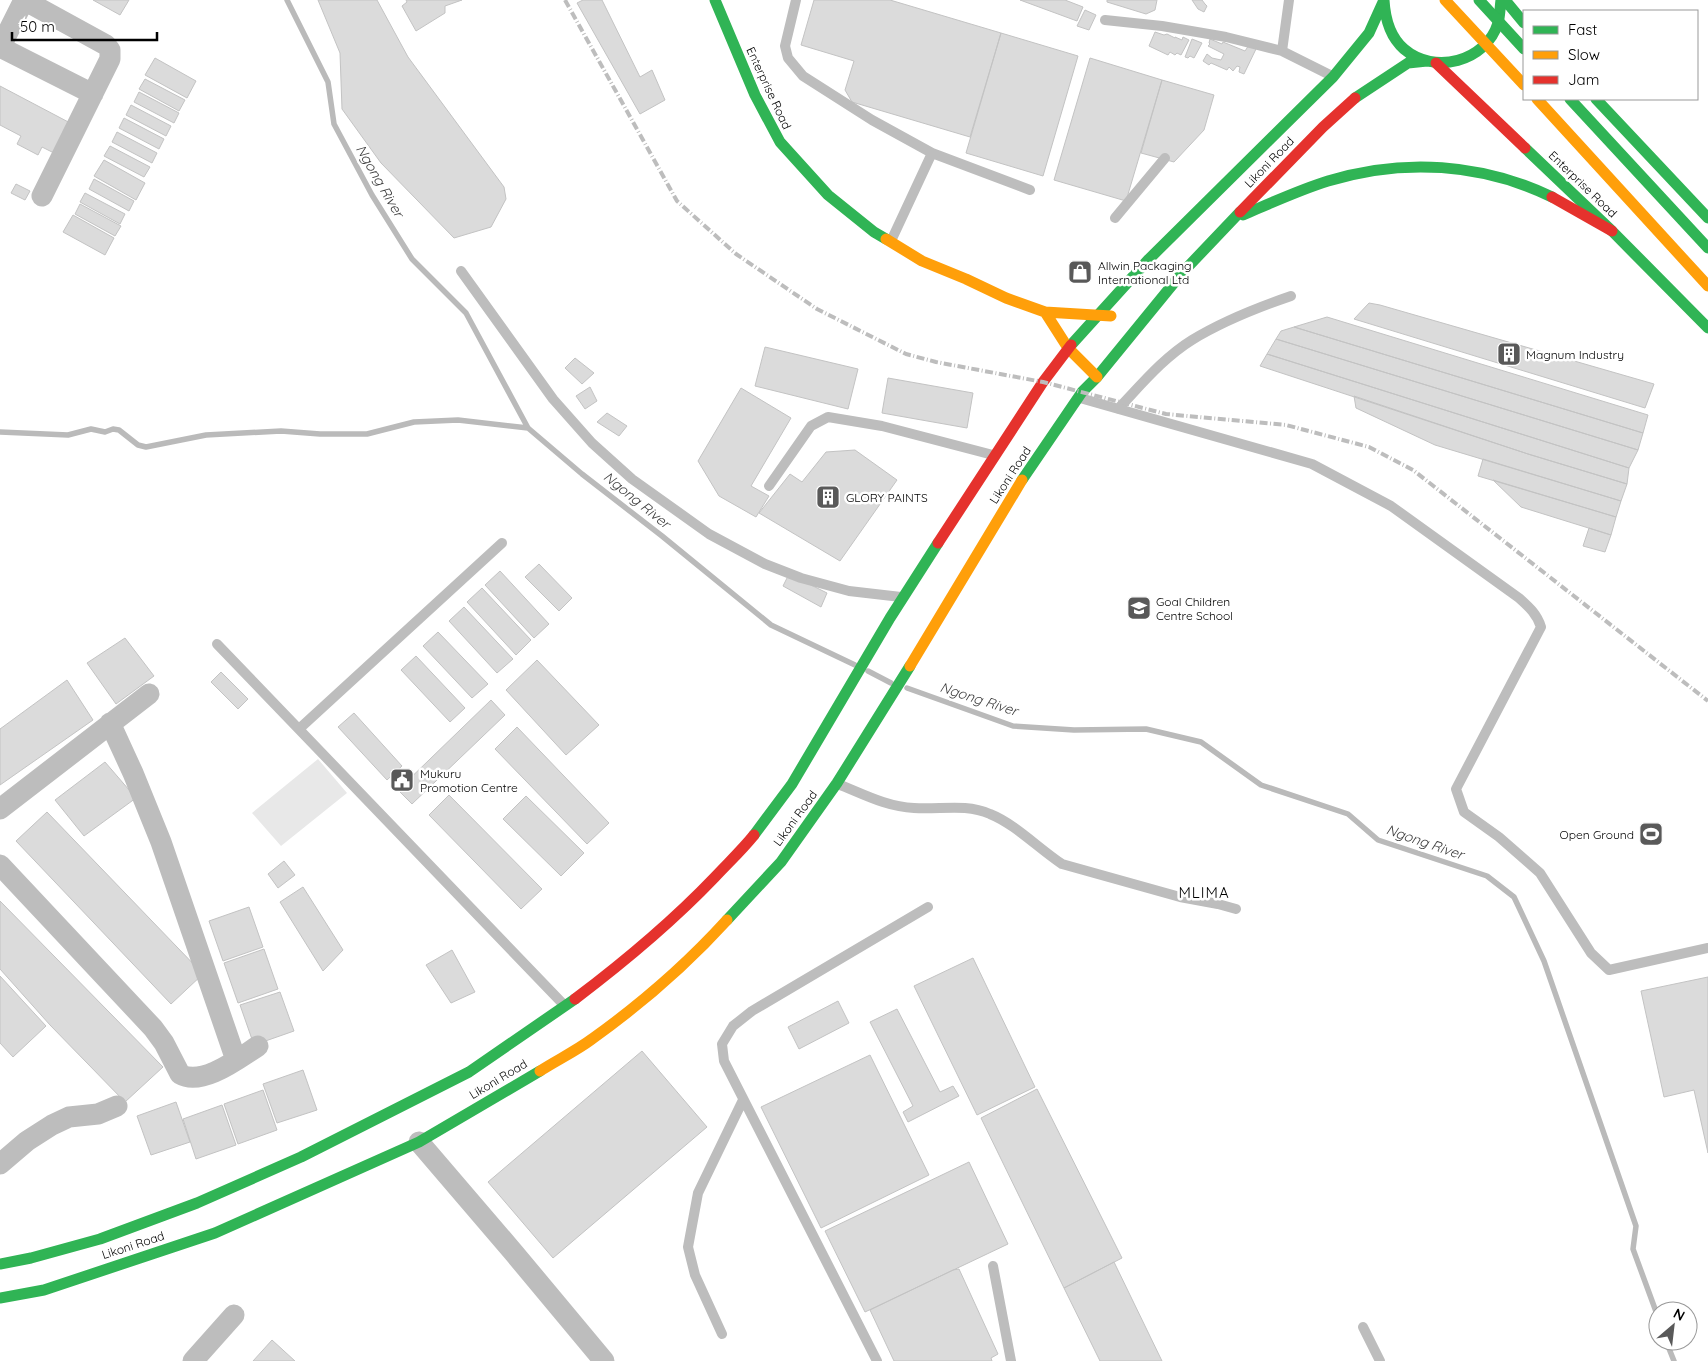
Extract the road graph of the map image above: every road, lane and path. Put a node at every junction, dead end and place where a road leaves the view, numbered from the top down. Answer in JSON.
{"nodes":[{"id":1,"x":715,"y":0,"type":"edge"},
{"id":2,"x":796,"y":0,"type":"edge"},
{"id":3,"x":1289,"y":0,"type":"edge"},
{"id":4,"x":1384,"y":0,"type":"edge"},
{"id":5,"x":1445,"y":0,"type":"edge"},
{"id":6,"x":1479,"y":0,"type":"edge"},
{"id":7,"x":1501,"y":0,"type":"edge"},
{"id":8,"x":1505,"y":0,"type":"edge"},
{"id":9,"x":1105,"y":20,"type":"dead end"},
{"id":10,"x":1523,"y":22,"type":"edge"},
{"id":11,"x":0,"y":47,"type":"edge"},
{"id":12,"x":1523,"y":48,"type":"edge"},
{"id":13,"x":1282,"y":51,"type":"junction"},
{"id":14,"x":1382,"y":61,"type":"dead end"},
{"id":15,"x":1432,"y":62,"type":"junction"},
{"id":16,"x":1333,"y":77,"type":"junction"},
{"id":17,"x":1385,"y":77,"type":"junction"},
{"id":18,"x":1523,"y":84,"type":"edge"},
{"id":19,"x":92,"y":94,"type":"junction"},
{"id":20,"x":1538,"y":100,"type":"edge"},
{"id":21,"x":1571,"y":100,"type":"edge"},
{"id":22,"x":1597,"y":100,"type":"edge"},
{"id":23,"x":932,"y":153,"type":"junction"},
{"id":24,"x":1165,"y":158,"type":"dead end"},
{"id":25,"x":1030,"y":190,"type":"dead end"},
{"id":26,"x":42,"y":196,"type":"dead end"},
{"id":27,"x":1115,"y":218,"type":"dead end"},
{"id":28,"x":1708,"y":218,"type":"edge"},
{"id":29,"x":1233,"y":219,"type":"junction"},
{"id":30,"x":1612,"y":231,"type":"junction"},
{"id":31,"x":890,"y":242,"type":"junction"},
{"id":32,"x":1708,"y":248,"type":"edge"},
{"id":33,"x":461,"y":271,"type":"dead end"},
{"id":34,"x":1708,"y":286,"type":"edge"},
{"id":35,"x":1291,"y":296,"type":"dead end"},
{"id":36,"x":1044,"y":312,"type":"junction"},
{"id":37,"x":1097,"y":316,"type":"junction"},
{"id":38,"x":1136,"y":317,"type":"junction"},
{"id":39,"x":1708,"y":328,"type":"edge"},
{"id":40,"x":1068,"y":348,"type":"junction"},
{"id":41,"x":1097,"y":377,"type":"junction"},
{"id":42,"x":1079,"y":398,"type":"junction"},
{"id":43,"x":1118,"y":409,"type":"junction"},
{"id":44,"x":994,"y":455,"type":"junction"},
{"id":45,"x":770,"y":486,"type":"dead end"},
{"id":46,"x":502,"y":544,"type":"dead end"},
{"id":47,"x":902,"y":597,"type":"junction"},
{"id":48,"x":218,"y":644,"type":"dead end"},
{"id":49,"x":149,"y":694,"type":"dead end"},
{"id":50,"x":110,"y":723,"type":"junction"},
{"id":51,"x":299,"y":729,"type":"junction"},
{"id":52,"x":837,"y":783,"type":"junction"},
{"id":53,"x":0,"y":809,"type":"edge"},
{"id":54,"x":0,"y":865,"type":"edge"},
{"id":55,"x":928,"y":908,"type":"dead end"},
{"id":56,"x":1236,"y":909,"type":"dead end"},
{"id":57,"x":1708,"y":948,"type":"edge"},
{"id":58,"x":565,"y":1007,"type":"junction"},
{"id":59,"x":258,"y":1046,"type":"dead end"},
{"id":60,"x":236,"y":1060,"type":"junction"},
{"id":61,"x":743,"y":1100,"type":"junction"},
{"id":62,"x":117,"y":1106,"type":"dead end"},
{"id":63,"x":419,"y":1142,"type":"junction"},
{"id":64,"x":0,"y":1164,"type":"edge"},
{"id":65,"x":0,"y":1264,"type":"edge"},
{"id":66,"x":993,"y":1266,"type":"dead end"},
{"id":67,"x":0,"y":1298,"type":"edge"},
{"id":68,"x":234,"y":1315,"type":"dead end"},
{"id":69,"x":1363,"y":1327,"type":"dead end"},
{"id":70,"x":722,"y":1334,"type":"dead end"},
{"id":71,"x":194,"y":1361,"type":"edge"},
{"id":72,"x":604,"y":1361,"type":"edge"},
{"id":73,"x":876,"y":1361,"type":"edge"},
{"id":74,"x":1011,"y":1361,"type":"edge"},
{"id":75,"x":1380,"y":1361,"type":"edge"}],
"edges":[{"from":1,"to":31,"type":"main road","name":"Enterprise Road"},
{"from":2,"to":23,"type":"lane"},
{"from":3,"to":13,"type":"lane"},
{"from":4,"to":15,"type":"main road","name":"Enterprise Road"},
{"from":4,"to":16,"type":"main road","name":"Likoni Road"},
{"from":5,"to":18,"type":"main road","bridge":true},
{"from":6,"to":12,"type":"main road","bridge":true},
{"from":7,"to":15,"type":"main road","name":"Likoni Road"},
{"from":8,"to":10,"type":"main road"},
{"from":9,"to":13,"type":"lane"},
{"from":11,"to":19,"type":"street"},
{"from":11,"to":19,"type":"street"},
{"from":13,"to":16,"type":"lane"},
{"from":14,"to":17,"type":"main road"},
{"from":15,"to":17,"type":"main road","name":"Likoni Road"},
{"from":15,"to":30,"type":"main road","name":"Enterprise Road"},
{"from":16,"to":37,"type":"main road","name":"Likoni Road"},
{"from":17,"to":29,"type":"main road","name":"Likoni Road"},
{"from":19,"to":26,"type":"street"},
{"from":20,"to":34,"type":"main road"},
{"from":21,"to":32,"type":"main road"},
{"from":22,"to":28,"type":"main road"},
{"from":23,"to":25,"type":"lane"},
{"from":23,"to":31,"type":"lane"},
{"from":24,"to":27,"type":"lane"},
{"from":29,"to":30,"type":"main road"},
{"from":29,"to":38,"type":"main road","name":"Likoni Road"},
{"from":30,"to":39,"type":"main road","name":"Enterprise Road"},
{"from":31,"to":36,"type":"main road","name":"Enterprise Road"},
{"from":33,"to":47,"type":"lane"},
{"from":35,"to":43,"type":"lane"},
{"from":36,"to":37,"type":"main road","name":"Enterprise Road"},
{"from":36,"to":40,"type":"main road"},
{"from":37,"to":38,"type":"main road","name":"Enterprise Road"},
{"from":37,"to":40,"type":"main road","name":"Likoni Road"},
{"from":38,"to":41,"type":"main road","name":"Likoni Road"},
{"from":40,"to":41,"type":"main road"},
{"from":40,"to":44,"type":"main road","name":"Likoni Road"},
{"from":41,"to":42,"type":"main road","name":"Likoni Road"},
{"from":42,"to":43,"type":"lane"},
{"from":42,"to":52,"type":"main road","name":"Likoni Road"},
{"from":43,"to":57,"type":"lane"},
{"from":44,"to":45,"type":"lane"},
{"from":44,"to":47,"type":"main road","name":"Likoni Road"},
{"from":46,"to":51,"type":"lane"},
{"from":47,"to":58,"type":"main road","name":"Likoni Road"},
{"from":48,"to":51,"type":"lane"},
{"from":49,"to":50,"type":"street"},
{"from":50,"to":53,"type":"street"},
{"from":50,"to":60,"type":"street"},
{"from":51,"to":58,"type":"lane"},
{"from":52,"to":56,"type":"lane"},
{"from":52,"to":63,"type":"main road","name":"Likoni Road"},
{"from":54,"to":60,"type":"street"},
{"from":55,"to":61,"type":"lane"},
{"from":58,"to":65,"type":"main road","name":"Likoni Road"},
{"from":59,"to":60,"type":"street"},
{"from":61,"to":70,"type":"lane"},
{"from":61,"to":73,"type":"lane"},
{"from":62,"to":64,"type":"street"},
{"from":63,"to":67,"type":"main road","name":"Likoni Road"},
{"from":63,"to":72,"type":"street"},
{"from":66,"to":74,"type":"lane"},
{"from":68,"to":71,"type":"street"},
{"from":69,"to":75,"type":"lane"}]}
